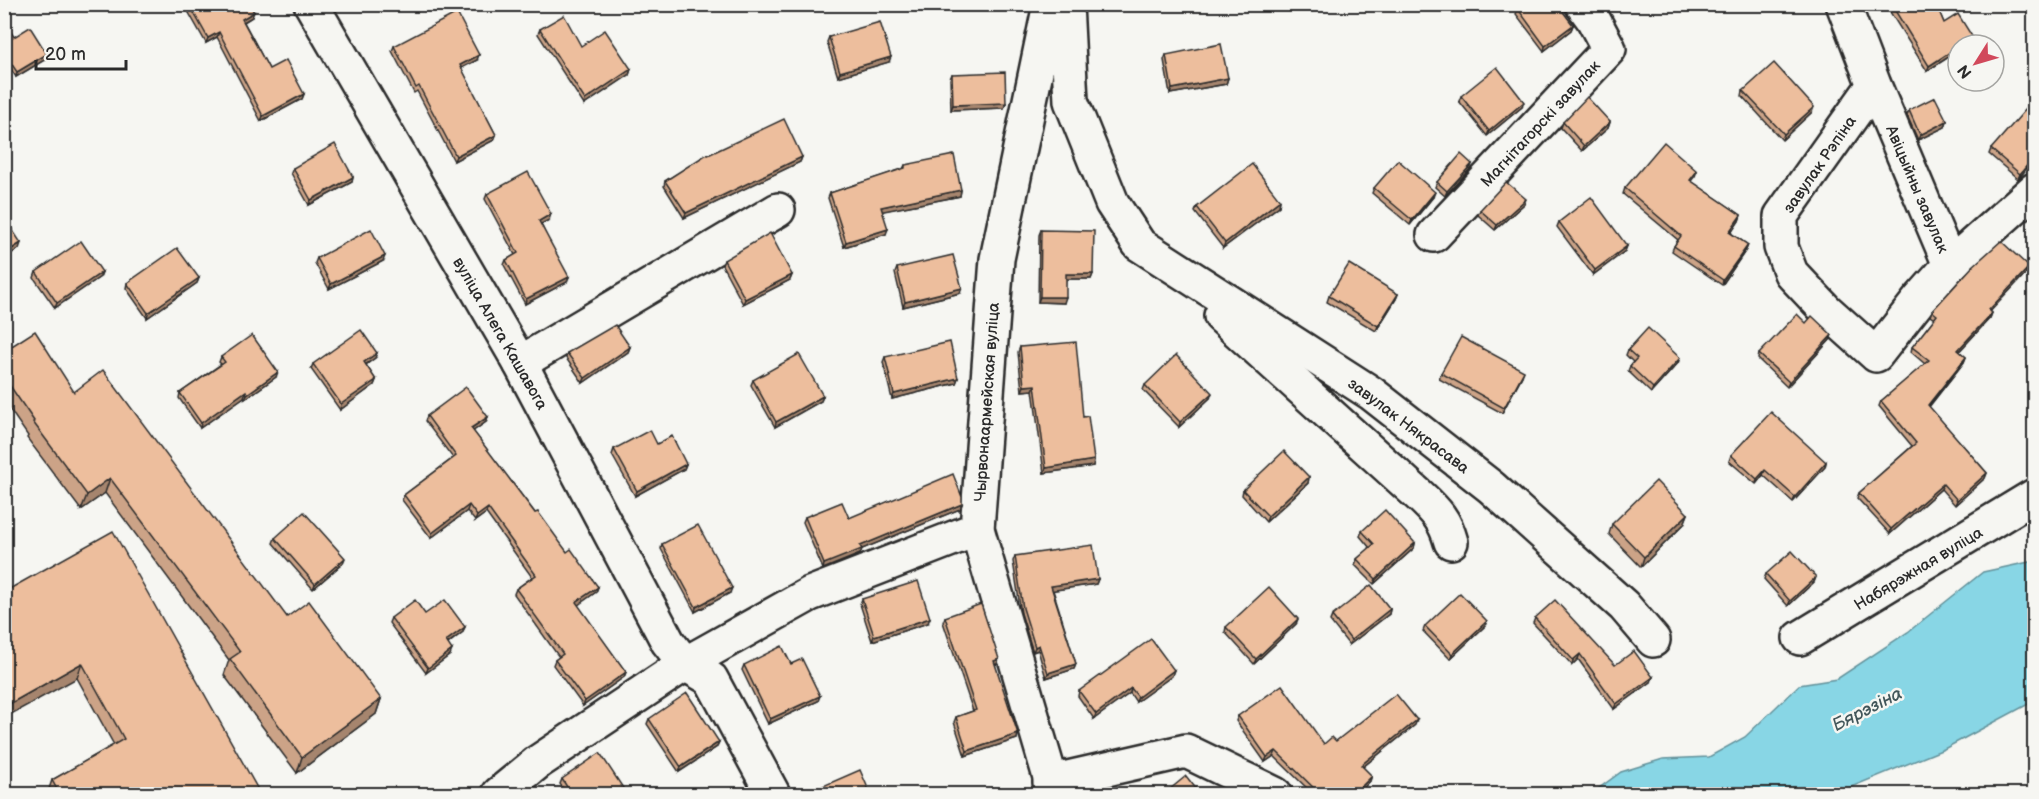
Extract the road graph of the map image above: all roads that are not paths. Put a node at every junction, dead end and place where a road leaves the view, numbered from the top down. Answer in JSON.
{"nodes":[{"id":1,"x":311,"y":4,"type":"edge"},
{"id":2,"x":1050,"y":4,"type":"edge"},
{"id":3,"x":1066,"y":4,"type":"edge"},
{"id":4,"x":1582,"y":4,"type":"edge"},
{"id":5,"x":1843,"y":4,"type":"edge"},
{"id":6,"x":1874,"y":85,"type":"junction"},
{"id":7,"x":2034,"y":190,"type":"edge"},
{"id":8,"x":778,"y":210,"type":"dead end"},
{"id":9,"x":1434,"y":235,"type":"dead end"},
{"id":10,"x":1139,"y":244,"type":"junction"},
{"id":11,"x":1950,"y":265,"type":"junction"},
{"id":12,"x":1876,"y":355,"type":"joint"},
{"id":13,"x":520,"y":363,"type":"junction"},
{"id":14,"x":2034,"y":496,"type":"edge"},
{"id":15,"x":977,"y":529,"type":"junction"},
{"id":16,"x":1450,"y":542,"type":"dead end"},
{"id":17,"x":1800,"y":638,"type":"dead end"},
{"id":18,"x":1653,"y":640,"type":"dead end"},
{"id":19,"x":685,"y":664,"type":"junction"},
{"id":20,"x":1052,"y":788,"type":"edge"},
{"id":21,"x":499,"y":795,"type":"edge"},
{"id":22,"x":773,"y":795,"type":"edge"},
{"id":23,"x":1275,"y":795,"type":"edge"}],
"edges":[{"from":1,"to":13,"type":"street","name":"вуліца Алега Кашавога"},
{"from":2,"to":15,"type":"street","name":"Чырвонаармейская вуліца"},
{"from":3,"to":10,"type":"street","name":"завулак Някрасава"},
{"from":4,"to":9,"type":"street","name":"Магнітагорскі завулак"},
{"from":5,"to":6,"type":"street","name":"Авіцыйны завулак"},
{"from":6,"to":11,"type":"street","name":"Авіцыйны завулак"},
{"from":6,"to":12,"type":"street","name":"завулак Рэпіна"},
{"from":7,"to":11,"type":"street"},
{"from":8,"to":13,"type":"street"},
{"from":10,"to":16,"type":"street","name":"завулак Някрасава"},
{"from":10,"to":18,"type":"street","name":"завулак Някрасава"},
{"from":11,"to":12,"type":"street","name":"Авіцыйны завулак"},
{"from":13,"to":19,"type":"street","name":"вуліца Алега Кашавога"},
{"from":14,"to":17,"type":"street","name":"Набярэжная вуліца"},
{"from":15,"to":19,"type":"street"},
{"from":15,"to":20,"type":"street","name":"Чырвонаармейская вуліца"},
{"from":19,"to":21,"type":"street"},
{"from":19,"to":22,"type":"street"},
{"from":20,"to":23,"type":"street"}]}
